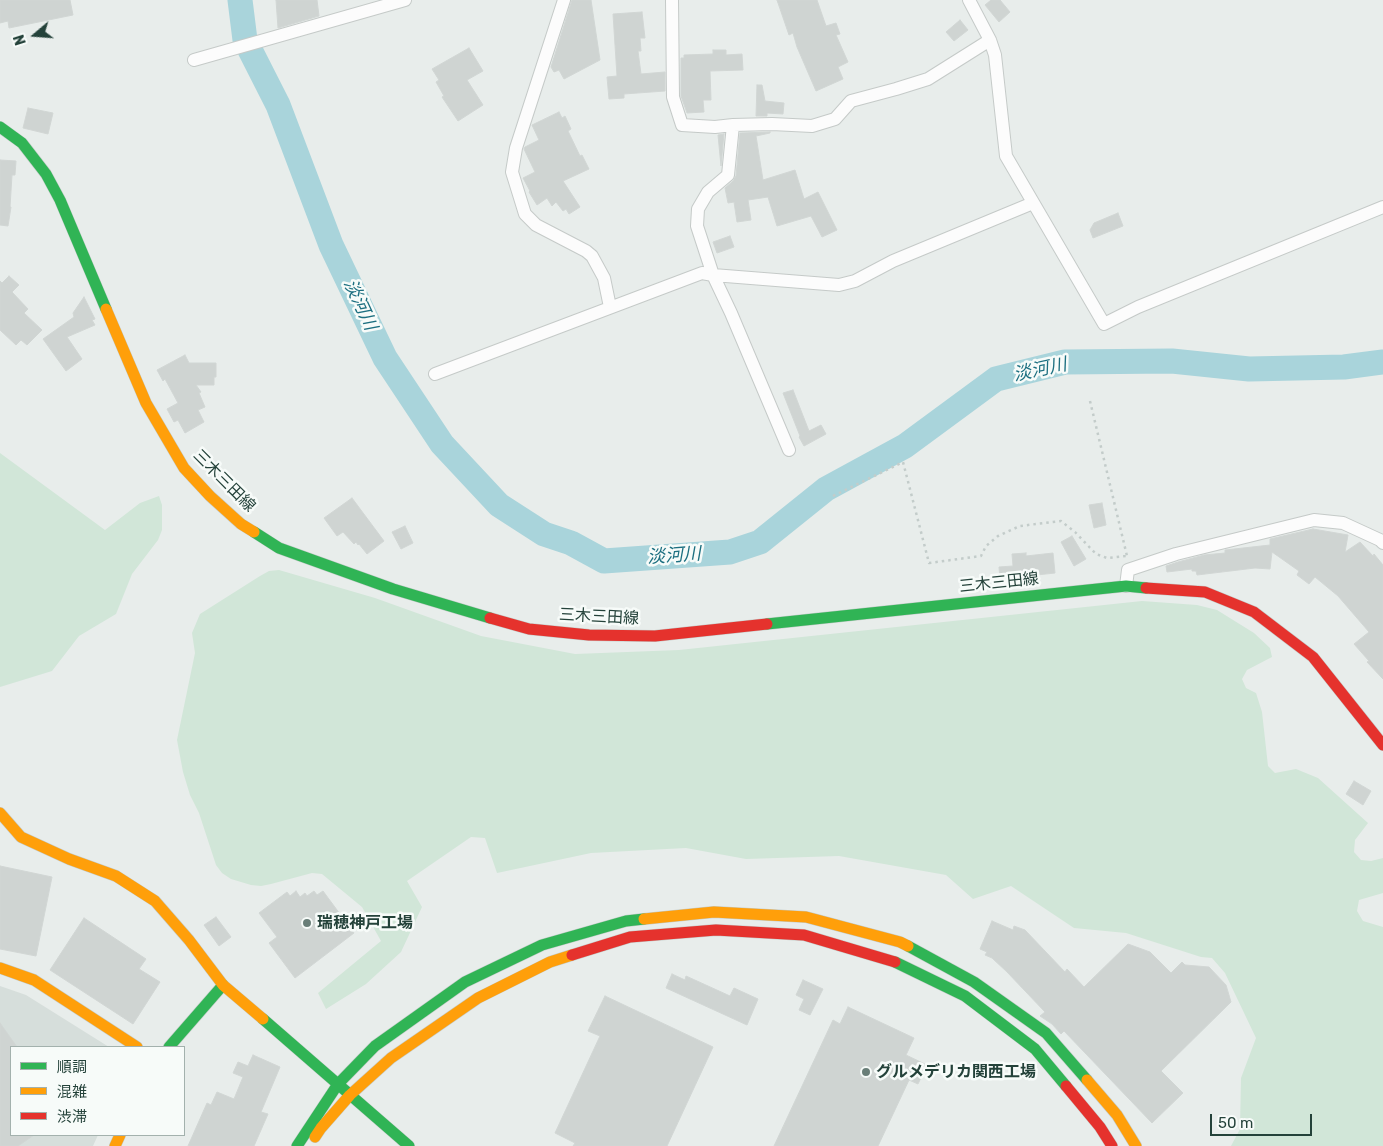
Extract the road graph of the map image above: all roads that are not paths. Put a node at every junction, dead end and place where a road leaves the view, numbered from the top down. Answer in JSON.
{"nodes":[{"id":1,"x":405,"y":0,"type":"edge"},
{"id":2,"x":564,"y":0,"type":"edge"},
{"id":3,"x":672,"y":0,"type":"edge"},
{"id":4,"x":969,"y":0,"type":"edge"},
{"id":5,"x":990,"y":40,"type":"junction"},
{"id":6,"x":194,"y":60,"type":"dead end"},
{"id":7,"x":733,"y":125,"type":"junction"},
{"id":8,"x":0,"y":126,"type":"edge"},
{"id":9,"x":1033,"y":203,"type":"junction"},
{"id":10,"x":1383,"y":207,"type":"edge"},
{"id":11,"x":713,"y":275,"type":"junction"},
{"id":12,"x":610,"y":307,"type":"junction"},
{"id":13,"x":435,"y":374,"type":"dead end"},
{"id":14,"x":788,"y":450,"type":"dead end"},
{"id":15,"x":1383,"y":543,"type":"edge"},
{"id":16,"x":1126,"y":586,"type":"junction"},
{"id":17,"x":1383,"y":745,"type":"edge"},
{"id":18,"x":0,"y":813,"type":"edge"},
{"id":19,"x":0,"y":968,"type":"edge"},
{"id":20,"x":223,"y":985,"type":"junction"},
{"id":21,"x":136,"y":1046,"type":"edge"},
{"id":22,"x":170,"y":1046,"type":"edge"},
{"id":23,"x":338,"y":1084,"type":"junction"},
{"id":24,"x":350,"y":1095,"type":"junction"},
{"id":25,"x":297,"y":1146,"type":"edge"},
{"id":26,"x":310,"y":1146,"type":"edge"},
{"id":27,"x":409,"y":1146,"type":"edge"},
{"id":28,"x":1112,"y":1146,"type":"edge"},
{"id":29,"x":1136,"y":1146,"type":"edge"}],
"edges":[{"from":1,"to":6,"type":"street"},
{"from":2,"to":12,"type":"street"},
{"from":3,"to":7,"type":"street"},
{"from":4,"to":5,"type":"street"},
{"from":5,"to":7,"type":"street"},
{"from":5,"to":9,"type":"street"},
{"from":7,"to":11,"type":"street"},
{"from":8,"to":16,"type":"street","name":"三木三田線"},
{"from":9,"to":10,"type":"street"},
{"from":9,"to":11,"type":"street"},
{"from":11,"to":12,"type":"street"},
{"from":11,"to":14,"type":"street"},
{"from":12,"to":13,"type":"street"},
{"from":15,"to":16,"type":"street"},
{"from":16,"to":17,"type":"street","name":"三木三田線"},
{"from":18,"to":20,"type":"street"},
{"from":19,"to":21,"type":"street"},
{"from":20,"to":22,"type":"street"},
{"from":20,"to":23,"type":"street"},
{"from":23,"to":24,"type":"street"},
{"from":23,"to":25,"type":"street"},
{"from":23,"to":29,"type":"street"},
{"from":24,"to":26,"type":"street"},
{"from":24,"to":27,"type":"street"},
{"from":24,"to":28,"type":"street"}]}
